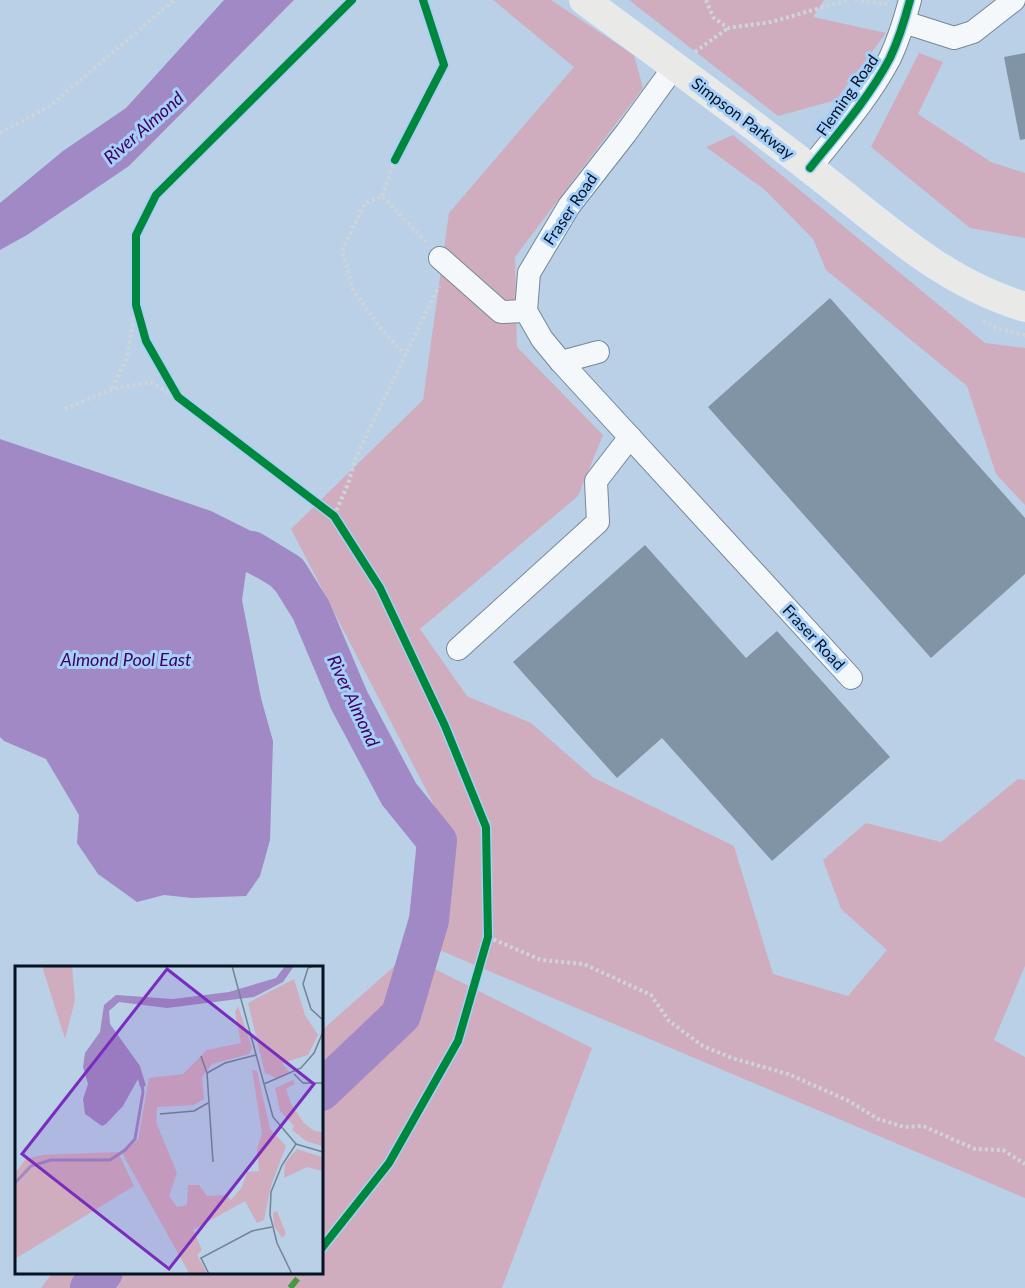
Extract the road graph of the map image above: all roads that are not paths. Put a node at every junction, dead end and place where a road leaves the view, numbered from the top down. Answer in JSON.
{"nodes":[{"id":1,"x":584,"y":0,"type":"edge"},
{"id":2,"x":910,"y":0,"type":"edge"},
{"id":3,"x":1014,"y":0,"type":"edge"},
{"id":4,"x":904,"y":22,"type":"junction"},
{"id":5,"x":674,"y":67,"type":"junction"},
{"id":6,"x":810,"y":168,"type":"junction"},
{"id":7,"x":445,"y":262,"type":"road end"},
{"id":8,"x":1025,"y":308,"type":"edge"},
{"id":9,"x":525,"y":311,"type":"junction"},
{"id":10,"x":598,"y":351,"type":"dead end"},
{"id":11,"x":561,"y":362,"type":"junction"},
{"id":12,"x":630,"y":437,"type":"junction"},
{"id":13,"x":458,"y":649,"type":"dead end"},
{"id":14,"x":851,"y":678,"type":"dead end"}],
"edges":[{"from":1,"to":5,"type":"main road","name":"Simpson Parkway"},
{"from":2,"to":4,"type":"street","name":"Fleming Road"},
{"from":3,"to":4,"type":"street"},
{"from":4,"to":6,"type":"street","name":"Fleming Road"},
{"from":5,"to":6,"type":"main road","name":"Simpson Parkway"},
{"from":5,"to":9,"type":"street","name":"Fraser Road"},
{"from":6,"to":8,"type":"main road","name":"Simpson Parkway"},
{"from":7,"to":9,"type":"street"},
{"from":9,"to":11,"type":"street","name":"Fraser Road"},
{"from":10,"to":11,"type":"street"},
{"from":11,"to":12,"type":"street","name":"Fraser Road"},
{"from":12,"to":13,"type":"street"},
{"from":12,"to":14,"type":"street","name":"Fraser Road"}]}
